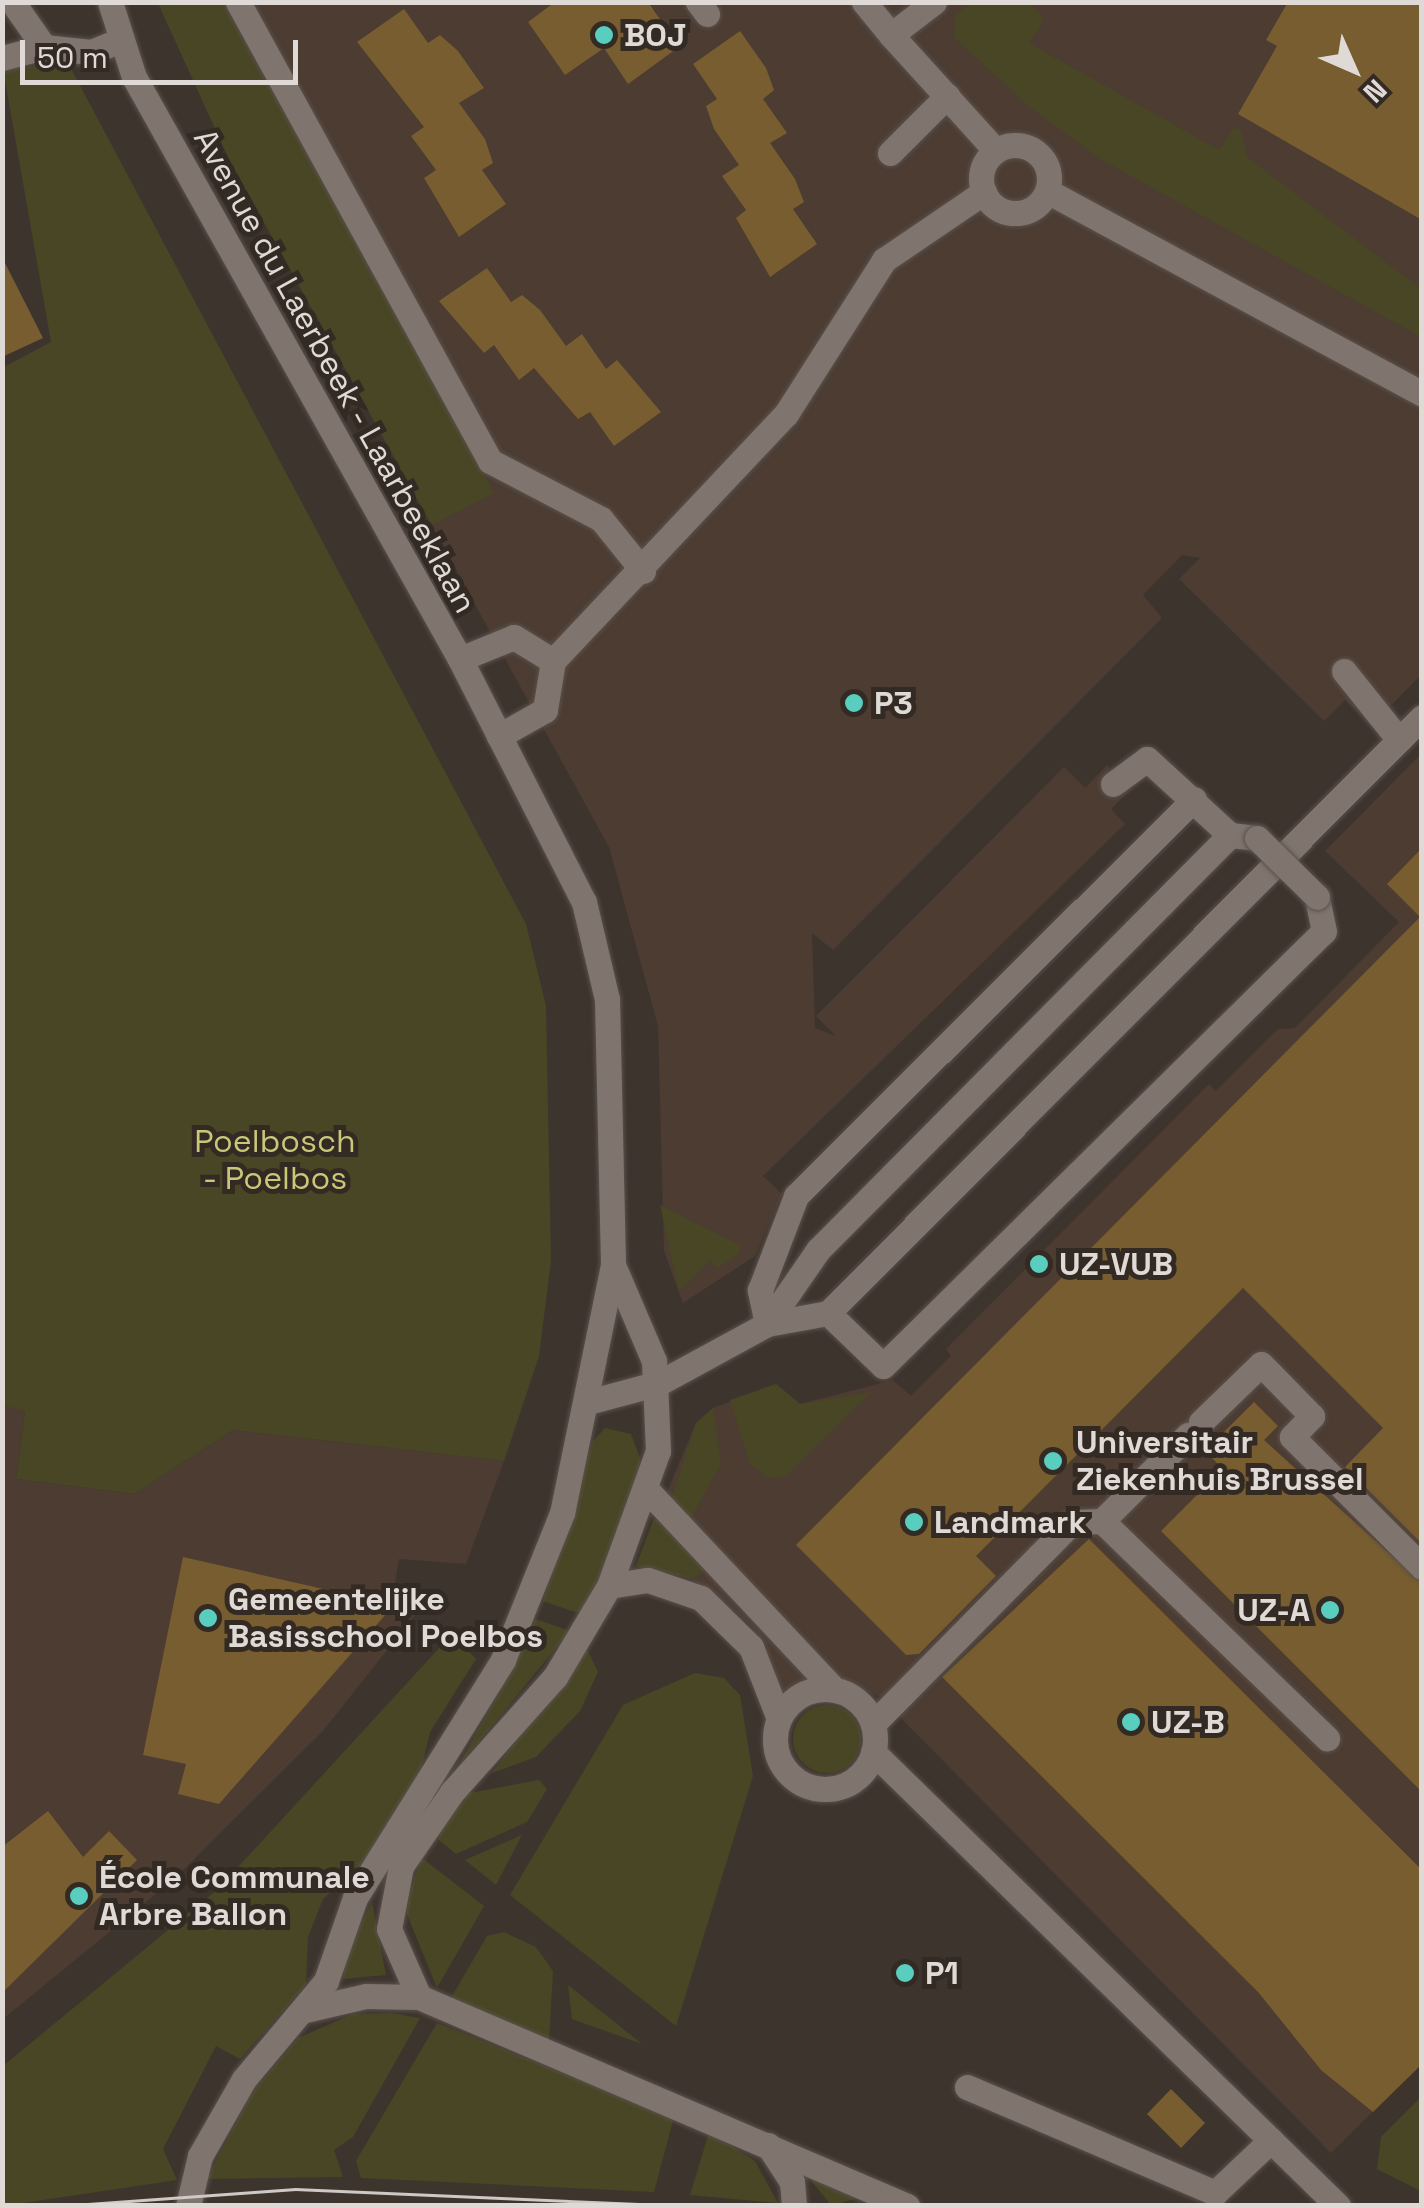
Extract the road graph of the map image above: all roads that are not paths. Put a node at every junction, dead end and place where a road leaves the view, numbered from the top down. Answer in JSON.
{"nodes":[{"id":1,"x":110,"y":2,"type":"edge"},
{"id":2,"x":238,"y":2,"type":"edge"},
{"id":3,"x":864,"y":2,"type":"edge"},
{"id":4,"x":934,"y":2,"type":"edge"},
{"id":5,"x":16,"y":7,"type":"dead end"},
{"id":6,"x":891,"y":36,"type":"junction"},
{"id":7,"x":120,"y":40,"type":"junction"},
{"id":8,"x":44,"y":47,"type":"junction"},
{"id":9,"x":2,"y":58,"type":"edge"},
{"id":10,"x":947,"y":96,"type":"junction"},
{"id":11,"x":996,"y":152,"type":"junction"},
{"id":12,"x":890,"y":153,"type":"dead end"},
{"id":13,"x":984,"y":192,"type":"junction"},
{"id":14,"x":1047,"y":192,"type":"junction"},
{"id":15,"x":1422,"y":394,"type":"edge"},
{"id":16,"x":643,"y":570,"type":"junction"},
{"id":17,"x":460,"y":659,"type":"junction"},
{"id":18,"x":553,"y":660,"type":"junction"},
{"id":19,"x":1344,"y":671,"type":"dead end"},
{"id":20,"x":1422,"y":717,"type":"edge"},
{"id":21,"x":499,"y":736,"type":"junction"},
{"id":22,"x":1399,"y":740,"type":"junction"},
{"id":23,"x":1113,"y":784,"type":"dead end"},
{"id":24,"x":1194,"y":799,"type":"junction"},
{"id":25,"x":1230,"y":835,"type":"junction"},
{"id":26,"x":613,"y":1265,"type":"junction"},
{"id":27,"x":828,"y":1313,"type":"junction"},
{"id":28,"x":768,"y":1324,"type":"junction"},
{"id":29,"x":659,"y":1383,"type":"junction"},
{"id":30,"x":588,"y":1402,"type":"junction"},
{"id":31,"x":647,"y":1490,"type":"junction"},
{"id":32,"x":1102,"y":1520,"type":"junction"},
{"id":33,"x":1422,"y":1566,"type":"edge"},
{"id":34,"x":610,"y":1586,"type":"junction"},
{"id":35,"x":835,"y":1690,"type":"junction"},
{"id":36,"x":780,"y":1719,"type":"junction"},
{"id":37,"x":873,"y":1724,"type":"junction"},
{"id":38,"x":1327,"y":1738,"type":"dead end"},
{"id":39,"x":873,"y":1752,"type":"junction"},
{"id":40,"x":419,"y":1997,"type":"junction"},
{"id":41,"x":300,"y":2012,"type":"junction"},
{"id":42,"x":967,"y":2087,"type":"dead end"},
{"id":43,"x":1271,"y":2140,"type":"junction"},
{"id":44,"x":768,"y":2145,"type":"junction"},
{"id":45,"x":188,"y":2206,"type":"edge"},
{"id":46,"x":794,"y":2206,"type":"edge"},
{"id":47,"x":907,"y":2206,"type":"edge"},
{"id":48,"x":1338,"y":2206,"type":"edge"}],
"edges":[{"from":1,"to":7,"type":"street","name":"Avenue du Laerbeek - Laarbeeklaan"},
{"from":2,"to":16,"type":"street"},
{"from":3,"to":6,"type":"street"},
{"from":4,"to":6,"type":"street"},
{"from":5,"to":8,"type":"street"},
{"from":6,"to":10,"type":"street"},
{"from":7,"to":8,"type":"street"},
{"from":7,"to":17,"type":"street","name":"Avenue du Laerbeek - Laarbeeklaan"},
{"from":8,"to":9,"type":"street"},
{"from":10,"to":11,"type":"street"},
{"from":10,"to":12,"type":"street"},
{"from":11,"to":13,"type":"street"},
{"from":11,"to":14,"type":"street"},
{"from":13,"to":14,"type":"street"},
{"from":13,"to":16,"type":"street"},
{"from":14,"to":15,"type":"street"},
{"from":16,"to":18,"type":"street"},
{"from":17,"to":18,"type":"street","name":"Avenue du Laerbeek - Laarbeeklaan"},
{"from":17,"to":21,"type":"street","name":"Avenue du Laerbeek - Laarbeeklaan"},
{"from":18,"to":21,"type":"street"},
{"from":19,"to":22,"type":"street"},
{"from":20,"to":22,"type":"street"},
{"from":21,"to":26,"type":"street","name":"Avenue du Laerbeek - Laarbeeklaan"},
{"from":22,"to":27,"type":"street"},
{"from":23,"to":24,"type":"street"},
{"from":24,"to":25,"type":"street"},
{"from":24,"to":28,"type":"street"},
{"from":25,"to":27,"type":"street","bridge":true},
{"from":25,"to":28,"type":"street"},
{"from":26,"to":29,"type":"street","name":"Avenue du Laerbeek - Laarbeeklaan"},
{"from":26,"to":30,"type":"street","name":"Avenue du Laerbeek - Laarbeeklaan"},
{"from":27,"to":28,"type":"street"},
{"from":28,"to":29,"type":"street"},
{"from":29,"to":30,"type":"street"},
{"from":29,"to":31,"type":"street","name":"Avenue du Laerbeek - Laarbeeklaan"},
{"from":30,"to":41,"type":"street","name":"Avenue du Laerbeek - Laarbeeklaan"},
{"from":31,"to":34,"type":"street","name":"Avenue du Laerbeek - Laarbeeklaan"},
{"from":31,"to":35,"type":"street"},
{"from":32,"to":33,"type":"street"},
{"from":32,"to":37,"type":"street"},
{"from":32,"to":38,"type":"street"},
{"from":34,"to":36,"type":"street"},
{"from":34,"to":40,"type":"street","name":"Avenue du Laerbeek - Laarbeeklaan"},
{"from":35,"to":36,"type":"street"},
{"from":35,"to":37,"type":"street"},
{"from":36,"to":39,"type":"street"},
{"from":37,"to":39,"type":"street"},
{"from":39,"to":43,"type":"street"},
{"from":40,"to":41,"type":"street"},
{"from":40,"to":44,"type":"street"},
{"from":41,"to":45,"type":"street","name":"Avenue du Laerbeek - Laarbeeklaan"},
{"from":42,"to":43,"type":"street"},
{"from":43,"to":48,"type":"street"},
{"from":44,"to":46,"type":"street"},
{"from":44,"to":47,"type":"street"}]}
